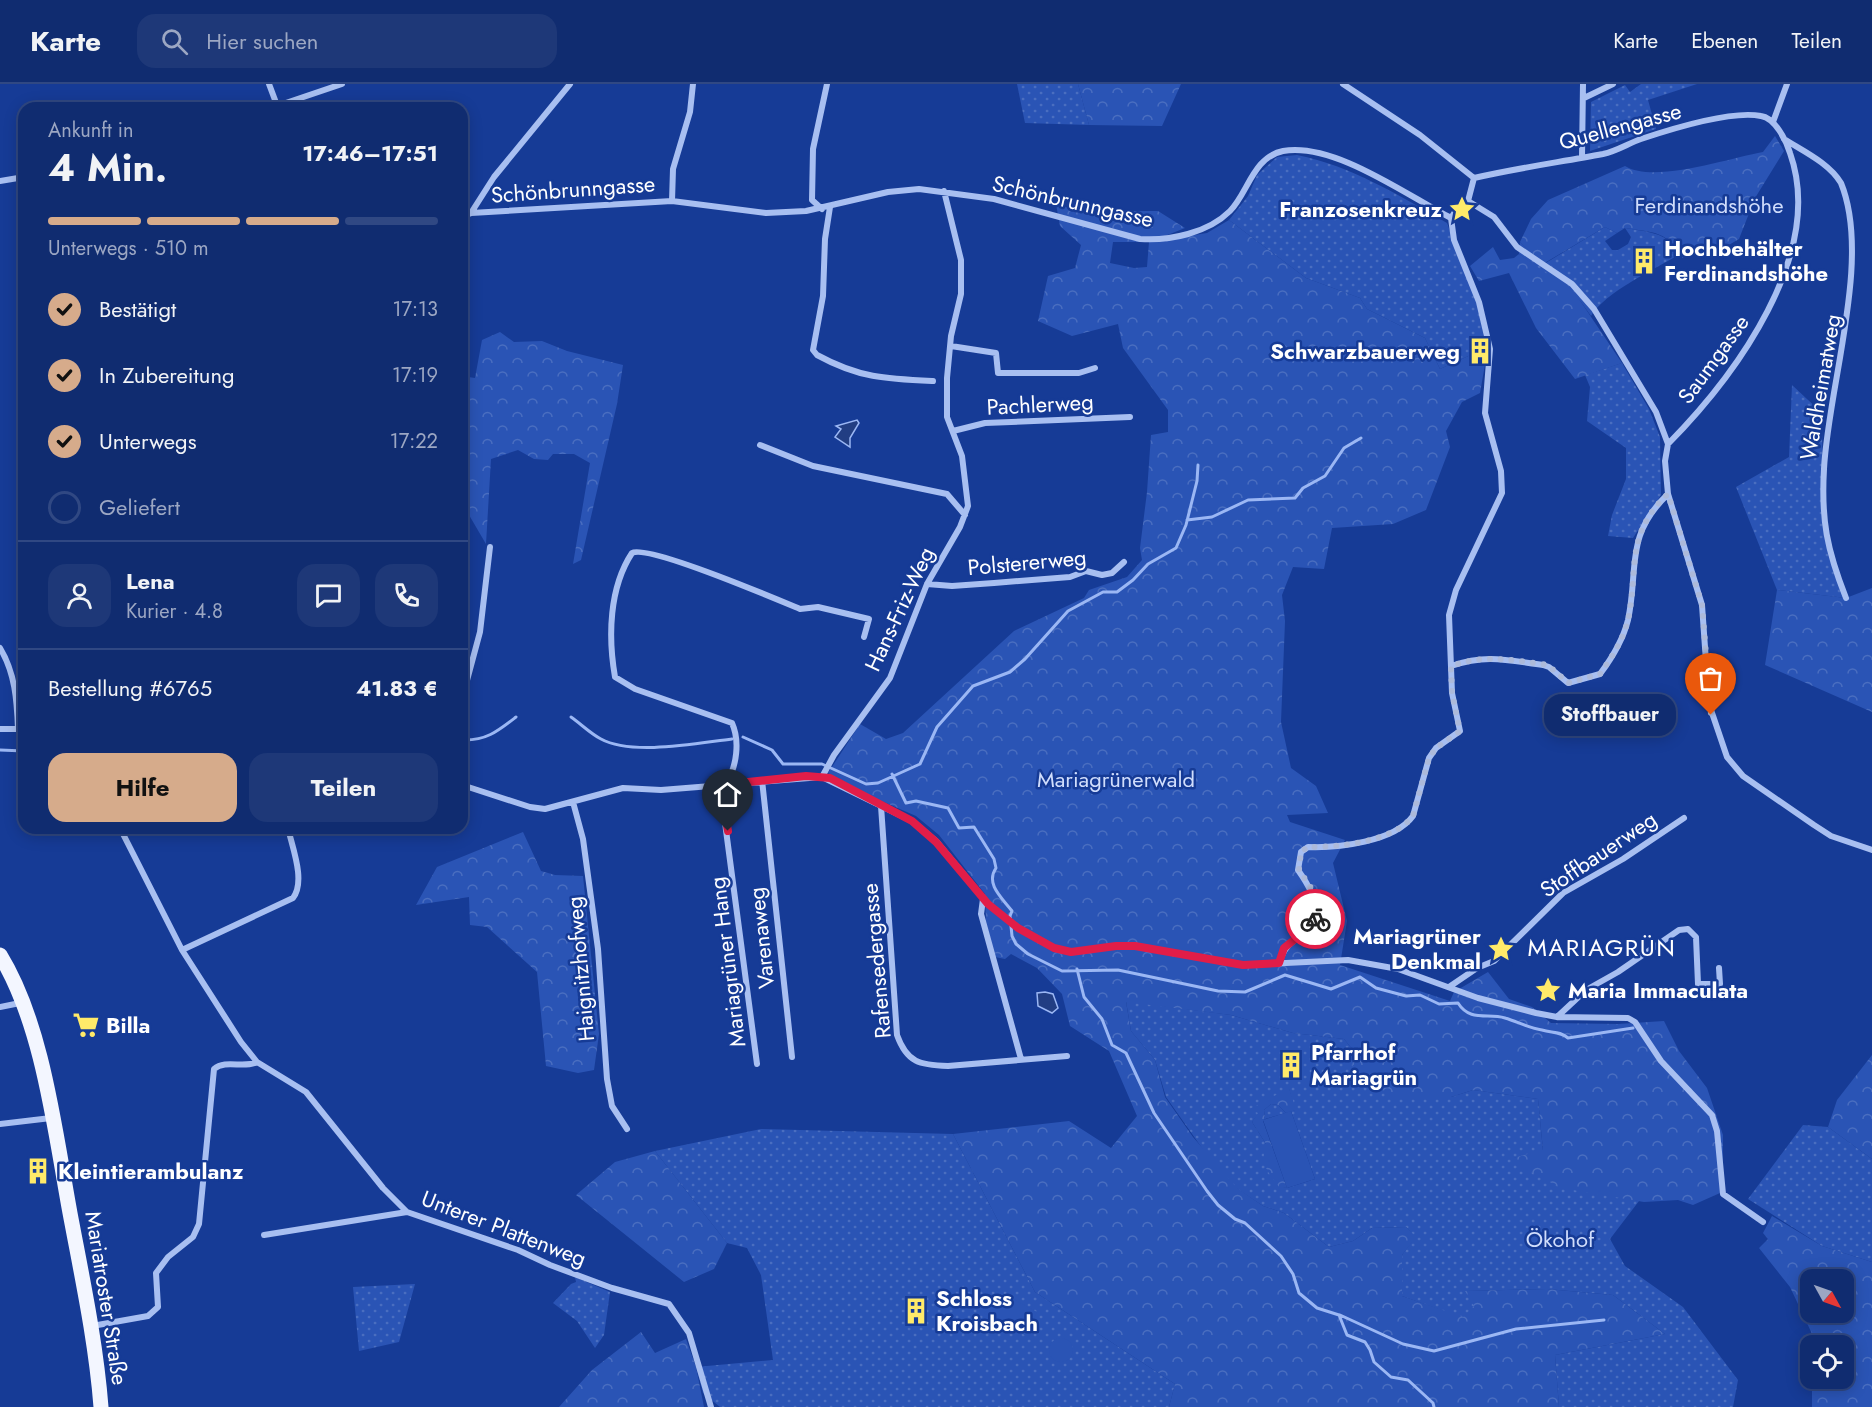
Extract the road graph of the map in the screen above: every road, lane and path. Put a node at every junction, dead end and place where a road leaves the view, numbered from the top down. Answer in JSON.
{"nodes":[{"id":1,"x":269,"y":84,"type":"edge"},
{"id":2,"x":342,"y":84,"type":"edge"},
{"id":3,"x":570,"y":84,"type":"edge"},
{"id":4,"x":693,"y":84,"type":"edge"},
{"id":5,"x":827,"y":84,"type":"edge"},
{"id":6,"x":1343,"y":84,"type":"edge"},
{"id":7,"x":1583,"y":84,"type":"edge"},
{"id":8,"x":1613,"y":84,"type":"edge"},
{"id":9,"x":1787,"y":84,"type":"edge"},
{"id":10,"x":1584,"y":98,"type":"junction"},
{"id":11,"x":274,"y":102,"type":"edge"},
{"id":12,"x":292,"y":102,"type":"edge"},
{"id":13,"x":1773,"y":123,"type":"junction"},
{"id":14,"x":1784,"y":139,"type":"junction"},
{"id":15,"x":1582,"y":158,"type":"junction"},
{"id":16,"x":18,"y":178,"type":"edge"},
{"id":17,"x":1474,"y":178,"type":"junction"},
{"id":18,"x":0,"y":181,"type":"edge"},
{"id":19,"x":944,"y":192,"type":"junction"},
{"id":20,"x":672,"y":201,"type":"junction"},
{"id":21,"x":1468,"y":201,"type":"junction"},
{"id":22,"x":830,"y":207,"type":"junction"},
{"id":23,"x":822,"y":209,"type":"junction"},
{"id":24,"x":471,"y":213,"type":"junction"},
{"id":25,"x":468,"y":214,"type":"edge"},
{"id":26,"x":1451,"y":218,"type":"junction"},
{"id":27,"x":951,"y":346,"type":"junction"},
{"id":28,"x":1095,"y":368,"type":"dead end"},
{"id":29,"x":933,"y":381,"type":"dead end"},
{"id":30,"x":1130,"y":417,"type":"dead end"},
{"id":31,"x":953,"y":431,"type":"junction"},
{"id":32,"x":1668,"y":444,"type":"junction"},
{"id":33,"x":760,"y":445,"type":"dead end"},
{"id":34,"x":1668,"y":494,"type":"junction"},
{"id":35,"x":965,"y":515,"type":"junction"},
{"id":36,"x":490,"y":547,"type":"dead end"},
{"id":37,"x":1124,"y":562,"type":"dead end"},
{"id":38,"x":927,"y":584,"type":"junction"},
{"id":39,"x":1846,"y":598,"type":"dead end"},
{"id":40,"x":864,"y":637,"type":"dead end"},
{"id":41,"x":0,"y":648,"type":"edge"},
{"id":42,"x":1451,"y":666,"type":"junction"},
{"id":43,"x":468,"y":677,"type":"edge"},
{"id":44,"x":18,"y":706,"type":"edge"},
{"id":45,"x":0,"y":729,"type":"edge"},
{"id":46,"x":18,"y":729,"type":"edge"},
{"id":47,"x":824,"y":773,"type":"junction"},
{"id":48,"x":762,"y":780,"type":"junction"},
{"id":49,"x":723,"y":785,"type":"junction"},
{"id":50,"x":468,"y":787,"type":"edge"},
{"id":51,"x":573,"y":802,"type":"junction"},
{"id":52,"x":881,"y":806,"type":"junction"},
{"id":53,"x":1684,"y":819,"type":"dead end"},
{"id":54,"x":123,"y":834,"type":"edge"},
{"id":55,"x":289,"y":834,"type":"edge"},
{"id":56,"x":1872,"y":850,"type":"edge"},
{"id":57,"x":983,"y":899,"type":"junction"},
{"id":58,"x":182,"y":950,"type":"junction"},
{"id":59,"x":0,"y":955,"type":"edge"},
{"id":60,"x":1279,"y":963,"type":"junction"},
{"id":61,"x":1719,"y":968,"type":"dead end"},
{"id":62,"x":1449,"y":987,"type":"junction"},
{"id":63,"x":24,"y":1002,"type":"junction"},
{"id":64,"x":0,"y":1007,"type":"edge"},
{"id":65,"x":1557,"y":1017,"type":"junction"},
{"id":66,"x":1067,"y":1056,"type":"dead end"},
{"id":67,"x":792,"y":1057,"type":"dead end"},
{"id":68,"x":1021,"y":1059,"type":"junction"},
{"id":69,"x":257,"y":1062,"type":"junction"},
{"id":70,"x":757,"y":1064,"type":"dead end"},
{"id":71,"x":52,"y":1118,"type":"junction"},
{"id":72,"x":0,"y":1124,"type":"edge"},
{"id":73,"x":627,"y":1129,"type":"dead end"},
{"id":74,"x":407,"y":1212,"type":"junction"},
{"id":75,"x":1763,"y":1222,"type":"dead end"},
{"id":76,"x":264,"y":1235,"type":"dead end"},
{"id":77,"x":91,"y":1326,"type":"junction"},
{"id":78,"x":101,"y":1407,"type":"edge"},
{"id":79,"x":711,"y":1407,"type":"edge"}],
"edges":[{"from":1,"to":11,"type":"street"},
{"from":2,"to":12,"type":"street"},
{"from":3,"to":24,"type":"street"},
{"from":4,"to":20,"type":"street"},
{"from":5,"to":23,"type":"street"},
{"from":6,"to":17,"type":"street"},
{"from":7,"to":10,"type":"street"},
{"from":8,"to":10,"type":"street"},
{"from":9,"to":13,"type":"street"},
{"from":10,"to":15,"type":"street"},
{"from":13,"to":14,"type":"street","name":"Saumgasse"},
{"from":13,"to":15,"type":"street","name":"Quellengasse"},
{"from":14,"to":32,"type":"street","name":"Saumgasse"},
{"from":14,"to":39,"type":"street","name":"Waldheimatweg"},
{"from":15,"to":17,"type":"street","name":"Quellengasse"},
{"from":16,"to":18,"type":"street"},
{"from":17,"to":21,"type":"street"},
{"from":19,"to":22,"type":"street","name":"Schönbrunngasse"},
{"from":19,"to":26,"type":"street","name":"Schönbrunngasse"},
{"from":19,"to":27,"type":"street","name":"Hans-Friz-Weg"},
{"from":20,"to":23,"type":"street","name":"Schönbrunngasse"},
{"from":20,"to":24,"type":"street","name":"Schönbrunngasse"},
{"from":21,"to":26,"type":"street"},
{"from":21,"to":32,"type":"street"},
{"from":22,"to":23,"type":"street","name":"Schönbrunngasse"},
{"from":22,"to":29,"type":"street"},
{"from":24,"to":25,"type":"street","name":"Schönbrunngasse"},
{"from":26,"to":42,"type":"street"},
{"from":27,"to":28,"type":"street"},
{"from":27,"to":31,"type":"street","name":"Hans-Friz-Weg"},
{"from":30,"to":31,"type":"street","name":"Pachlerweg"},
{"from":31,"to":35,"type":"street","name":"Hans-Friz-Weg"},
{"from":32,"to":34,"type":"street"},
{"from":33,"to":35,"type":"street"},
{"from":34,"to":42,"type":"street"},
{"from":34,"to":56,"type":"street"},
{"from":35,"to":38,"type":"street","name":"Hans-Friz-Weg"},
{"from":36,"to":43,"type":"street"},
{"from":37,"to":38,"type":"street","name":"Polstererweg"},
{"from":38,"to":47,"type":"street","name":"Hans-Friz-Weg"},
{"from":40,"to":49,"type":"street"},
{"from":41,"to":44,"type":"street"},
{"from":42,"to":60,"type":"street"},
{"from":45,"to":46,"type":"street"},
{"from":47,"to":48,"type":"street"},
{"from":47,"to":52,"type":"street"},
{"from":48,"to":49,"type":"street"},
{"from":48,"to":67,"type":"street","name":"Varenaweg"},
{"from":49,"to":51,"type":"street"},
{"from":49,"to":70,"type":"street","name":"Mariagrüner Hang"},
{"from":50,"to":51,"type":"street"},
{"from":51,"to":73,"type":"street","name":"Haignitzhofweg"},
{"from":52,"to":57,"type":"street"},
{"from":52,"to":68,"type":"street","name":"Rafensedergasse"},
{"from":53,"to":62,"type":"street","name":"Stoffbauerweg"},
{"from":54,"to":58,"type":"street","name":"Unterer Plattenweg"},
{"from":55,"to":58,"type":"street"},
{"from":57,"to":60,"type":"street"},
{"from":57,"to":68,"type":"street"},
{"from":58,"to":69,"type":"street","name":"Unterer Plattenweg"},
{"from":59,"to":63,"type":"main road","name":"Mariatroster Straße"},
{"from":60,"to":62,"type":"street"},
{"from":61,"to":65,"type":"street"},
{"from":62,"to":65,"type":"street"},
{"from":63,"to":64,"type":"street"},
{"from":63,"to":71,"type":"main road","name":"Mariatroster Straße"},
{"from":65,"to":75,"type":"street"},
{"from":66,"to":68,"type":"street","name":"Rafensedergasse"},
{"from":69,"to":74,"type":"street","name":"Unterer Plattenweg"},
{"from":69,"to":77,"type":"street"},
{"from":71,"to":72,"type":"street"},
{"from":71,"to":77,"type":"main road","name":"Mariatroster Straße"},
{"from":74,"to":76,"type":"street"},
{"from":74,"to":79,"type":"street","name":"Unterer Plattenweg"},
{"from":77,"to":78,"type":"main road","name":"Mariatroster Straße"}]}
